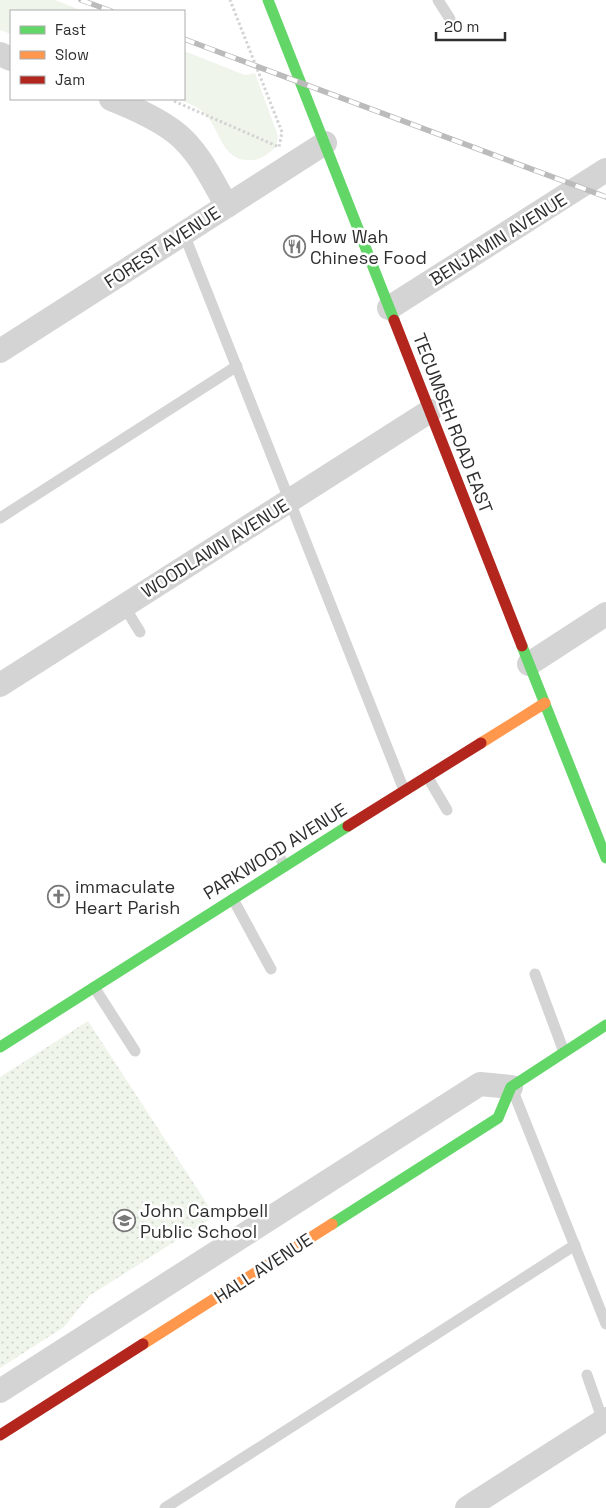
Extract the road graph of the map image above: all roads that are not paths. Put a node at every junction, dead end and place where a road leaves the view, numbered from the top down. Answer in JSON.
{"nodes":[{"id":1,"x":268,"y":0,"type":"edge"},
{"id":2,"x":438,"y":0,"type":"edge"},
{"id":3,"x":450,"y":19,"type":"dead end"},
{"id":4,"x":114,"y":100,"type":"edge"},
{"id":5,"x":325,"y":143,"type":"junction"},
{"id":6,"x":606,"y":170,"type":"edge"},
{"id":7,"x":227,"y":206,"type":"junction"},
{"id":8,"x":184,"y":234,"type":"junction"},
{"id":9,"x":389,"y":308,"type":"junction"},
{"id":10,"x":0,"y":351,"type":"edge"},
{"id":11,"x":237,"y":366,"type":"junction"},
{"id":12,"x":430,"y":412,"type":"junction"},
{"id":13,"x":290,"y":500,"type":"junction"},
{"id":14,"x":0,"y":518,"type":"edge"},
{"id":15,"x":124,"y":606,"type":"junction"},
{"id":16,"x":606,"y":614,"type":"edge"},
{"id":17,"x":140,"y":632,"type":"dead end"},
{"id":18,"x":530,"y":664,"type":"junction"},
{"id":19,"x":0,"y":685,"type":"edge"},
{"id":20,"x":545,"y":704,"type":"junction"},
{"id":21,"x":427,"y":776,"type":"junction"},
{"id":22,"x":404,"y":790,"type":"junction"},
{"id":23,"x":447,"y":810,"type":"dead end"},
{"id":24,"x":274,"y":848,"type":"dead end"},
{"id":25,"x":606,"y":858,"type":"edge"},
{"id":26,"x":285,"y":866,"type":"junction"},
{"id":27,"x":232,"y":899,"type":"junction"},
{"id":28,"x":271,"y":969,"type":"dead end"},
{"id":29,"x":535,"y":974,"type":"dead end"},
{"id":30,"x":94,"y":988,"type":"junction"},
{"id":31,"x":606,"y":1025,"type":"edge"},
{"id":32,"x":0,"y":1047,"type":"edge"},
{"id":33,"x":135,"y":1050,"type":"dead end"},
{"id":34,"x":564,"y":1052,"type":"junction"},
{"id":35,"x":512,"y":1087,"type":"junction"},
{"id":36,"x":575,"y":1245,"type":"junction"},
{"id":37,"x":606,"y":1324,"type":"edge"},
{"id":38,"x":587,"y":1375,"type":"dead end"},
{"id":39,"x":0,"y":1392,"type":"edge"},
{"id":40,"x":605,"y":1420,"type":"edge"},
{"id":41,"x":0,"y":1435,"type":"edge"},
{"id":42,"x":165,"y":1508,"type":"edge"},
{"id":43,"x":467,"y":1508,"type":"edge"}],
"edges":[{"from":1,"to":5,"type":"street","name":"TECUMSEH ROAD EAST"},
{"from":2,"to":3,"type":"lane"},
{"from":4,"to":7,"type":"street"},
{"from":5,"to":7,"type":"street","name":"FOREST AVENUE"},
{"from":5,"to":9,"type":"street","name":"TECUMSEH ROAD EAST"},
{"from":6,"to":9,"type":"street","name":"BENJAMIN AVENUE"},
{"from":7,"to":8,"type":"street","name":"FOREST AVENUE"},
{"from":8,"to":10,"type":"street","name":"FOREST AVENUE"},
{"from":8,"to":11,"type":"lane"},
{"from":9,"to":12,"type":"street","name":"TECUMSEH ROAD EAST"},
{"from":11,"to":13,"type":"lane"},
{"from":11,"to":14,"type":"lane"},
{"from":12,"to":13,"type":"street","name":"WOODLAWN AVENUE"},
{"from":12,"to":18,"type":"street","name":"TECUMSEH ROAD EAST"},
{"from":13,"to":15,"type":"street","name":"WOODLAWN AVENUE"},
{"from":13,"to":22,"type":"lane"},
{"from":15,"to":17,"type":"lane"},
{"from":15,"to":19,"type":"street","name":"WOODLAWN AVENUE"},
{"from":16,"to":18,"type":"street"},
{"from":18,"to":20,"type":"street","name":"TECUMSEH ROAD EAST"},
{"from":20,"to":21,"type":"street","name":"PARKWOOD AVENUE"},
{"from":20,"to":25,"type":"street","name":"TECUMSEH ROAD EAST"},
{"from":21,"to":22,"type":"street","name":"PARKWOOD AVENUE"},
{"from":21,"to":23,"type":"lane"},
{"from":22,"to":26,"type":"street","name":"PARKWOOD AVENUE"},
{"from":24,"to":26,"type":"lane"},
{"from":26,"to":27,"type":"street","name":"PARKWOOD AVENUE"},
{"from":27,"to":28,"type":"lane"},
{"from":27,"to":30,"type":"street","name":"PARKWOOD AVENUE"},
{"from":29,"to":34,"type":"lane"},
{"from":30,"to":32,"type":"street","name":"PARKWOOD AVENUE"},
{"from":30,"to":33,"type":"lane"},
{"from":31,"to":34,"type":"street"},
{"from":34,"to":35,"type":"street"},
{"from":35,"to":36,"type":"lane"},
{"from":35,"to":39,"type":"street"},
{"from":35,"to":41,"type":"street","name":"HALL AVENUE"},
{"from":36,"to":37,"type":"lane"},
{"from":36,"to":42,"type":"lane"},
{"from":38,"to":40,"type":"lane"},
{"from":40,"to":43,"type":"street"}]}
